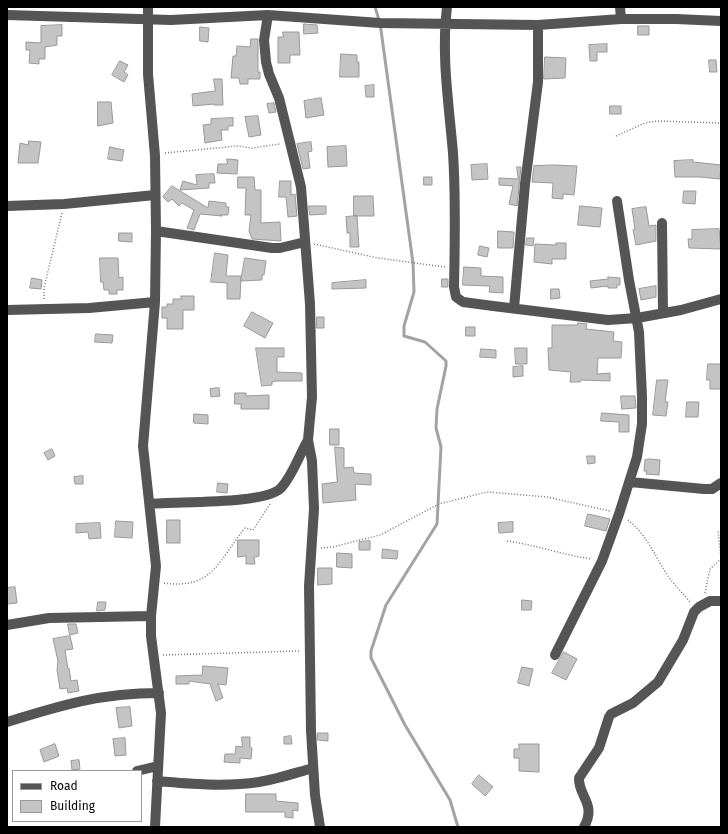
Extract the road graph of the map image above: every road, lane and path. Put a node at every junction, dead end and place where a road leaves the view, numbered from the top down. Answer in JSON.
{"nodes":[{"id":1,"x":148,"y":7,"type":"edge"},
{"id":2,"x":447,"y":7,"type":"edge"},
{"id":3,"x":620,"y":7,"type":"edge"},
{"id":4,"x":7,"y":15,"type":"edge"},
{"id":5,"x":268,"y":15,"type":"junction"},
{"id":6,"x":148,"y":19,"type":"junction"},
{"id":7,"x":621,"y":19,"type":"junction"},
{"id":8,"x":721,"y":22,"type":"edge"},
{"id":9,"x":445,"y":23,"type":"junction"},
{"id":10,"x":538,"y":25,"type":"junction"},
{"id":11,"x":721,"y":123,"type":"edge"},
{"id":12,"x":616,"y":136,"type":"dead end"},
{"id":13,"x":290,"y":142,"type":"junction"},
{"id":14,"x":155,"y":156,"type":"junction"},
{"id":15,"x":155,"y":195,"type":"junction"},
{"id":16,"x":617,"y":201,"type":"dead end"},
{"id":17,"x":64,"y":204,"type":"junction"},
{"id":18,"x":7,"y":206,"type":"edge"},
{"id":19,"x":662,"y":223,"type":"dead end"},
{"id":20,"x":156,"y":230,"type":"junction"},
{"id":21,"x":305,"y":242,"type":"junction"},
{"id":22,"x":454,"y":269,"type":"junction"},
{"id":23,"x":721,"y":299,"type":"edge"},
{"id":24,"x":155,"y":302,"type":"junction"},
{"id":25,"x":514,"y":308,"type":"junction"},
{"id":26,"x":44,"y":309,"type":"junction"},
{"id":27,"x":8,"y":313,"type":"edge"},
{"id":28,"x":663,"y":313,"type":"junction"},
{"id":29,"x":636,"y":318,"type":"junction"},
{"id":30,"x":308,"y":440,"type":"junction"},
{"id":31,"x":630,"y":482,"type":"junction"},
{"id":32,"x":721,"y":483,"type":"edge"},
{"id":33,"x":280,"y":489,"type":"junction"},
{"id":34,"x":150,"y":504,"type":"junction"},
{"id":35,"x":620,"y":514,"type":"junction"},
{"id":36,"x":718,"y":530,"type":"dead end"},
{"id":37,"x":507,"y":541,"type":"dead end"},
{"id":38,"x":310,"y":547,"type":"junction"},
{"id":39,"x":602,"y":561,"type":"junction"},
{"id":40,"x":154,"y":581,"type":"junction"},
{"id":41,"x":704,"y":595,"type":"dead end"},
{"id":42,"x":686,"y":598,"type":"junction"},
{"id":43,"x":693,"y":599,"type":"dead end"},
{"id":44,"x":721,"y":601,"type":"edge"},
{"id":45,"x":696,"y":610,"type":"junction"},
{"id":46,"x":151,"y":616,"type":"junction"},
{"id":47,"x":7,"y":624,"type":"edge"},
{"id":48,"x":310,"y":650,"type":"junction"},
{"id":49,"x":555,"y":655,"type":"dead end"},
{"id":50,"x":154,"y":657,"type":"junction"},
{"id":51,"x":159,"y":693,"type":"junction"},
{"id":52,"x":7,"y":722,"type":"edge"},
{"id":53,"x":158,"y":766,"type":"junction"},
{"id":54,"x":313,"y":768,"type":"junction"},
{"id":55,"x":141,"y":770,"type":"edge"},
{"id":56,"x":157,"y":781,"type":"junction"},
{"id":57,"x":155,"y":827,"type":"edge"},
{"id":58,"x":320,"y":827,"type":"edge"},
{"id":59,"x":584,"y":827,"type":"edge"}],
"edges":[{"from":1,"to":6,"type":"street"},
{"from":2,"to":9,"type":"street"},
{"from":3,"to":7,"type":"street"},
{"from":4,"to":6,"type":"street"},
{"from":5,"to":6,"type":"street"},
{"from":5,"to":9,"type":"street"},
{"from":5,"to":13,"type":"street"},
{"from":6,"to":14,"type":"street"},
{"from":7,"to":8,"type":"street"},
{"from":7,"to":10,"type":"street"},
{"from":9,"to":10,"type":"street"},
{"from":9,"to":22,"type":"street"},
{"from":10,"to":25,"type":"street"},
{"from":11,"to":12,"type":"path"},
{"from":13,"to":14,"type":"path"},
{"from":13,"to":21,"type":"street"},
{"from":14,"to":15,"type":"street"},
{"from":15,"to":17,"type":"street"},
{"from":15,"to":20,"type":"street"},
{"from":16,"to":29,"type":"street"},
{"from":17,"to":18,"type":"street"},
{"from":17,"to":26,"type":"path"},
{"from":19,"to":28,"type":"street"},
{"from":20,"to":21,"type":"street"},
{"from":20,"to":24,"type":"street"},
{"from":21,"to":22,"type":"path"},
{"from":21,"to":30,"type":"street"},
{"from":22,"to":25,"type":"street"},
{"from":23,"to":28,"type":"street"},
{"from":24,"to":26,"type":"street"},
{"from":24,"to":34,"type":"street"},
{"from":25,"to":29,"type":"street"},
{"from":26,"to":27,"type":"street"},
{"from":28,"to":29,"type":"street"},
{"from":29,"to":31,"type":"street"},
{"from":30,"to":33,"type":"street"},
{"from":30,"to":38,"type":"street"},
{"from":31,"to":32,"type":"street"},
{"from":31,"to":35,"type":"street"},
{"from":33,"to":34,"type":"street"},
{"from":33,"to":40,"type":"path"},
{"from":34,"to":40,"type":"street"},
{"from":35,"to":38,"type":"path"},
{"from":35,"to":39,"type":"street"},
{"from":35,"to":42,"type":"path"},
{"from":36,"to":41,"type":"path"},
{"from":37,"to":39,"type":"path"},
{"from":38,"to":48,"type":"street"},
{"from":39,"to":49,"type":"street"},
{"from":40,"to":46,"type":"street"},
{"from":42,"to":43,"type":"path"},
{"from":42,"to":45,"type":"path"},
{"from":44,"to":45,"type":"street"},
{"from":45,"to":59,"type":"street"},
{"from":46,"to":47,"type":"street"},
{"from":46,"to":50,"type":"street"},
{"from":48,"to":50,"type":"path"},
{"from":48,"to":54,"type":"street"},
{"from":50,"to":51,"type":"street"},
{"from":51,"to":52,"type":"street"},
{"from":51,"to":53,"type":"street"},
{"from":53,"to":55,"type":"street"},
{"from":53,"to":56,"type":"street"},
{"from":54,"to":56,"type":"street"},
{"from":54,"to":58,"type":"street"},
{"from":56,"to":57,"type":"street"}]}
